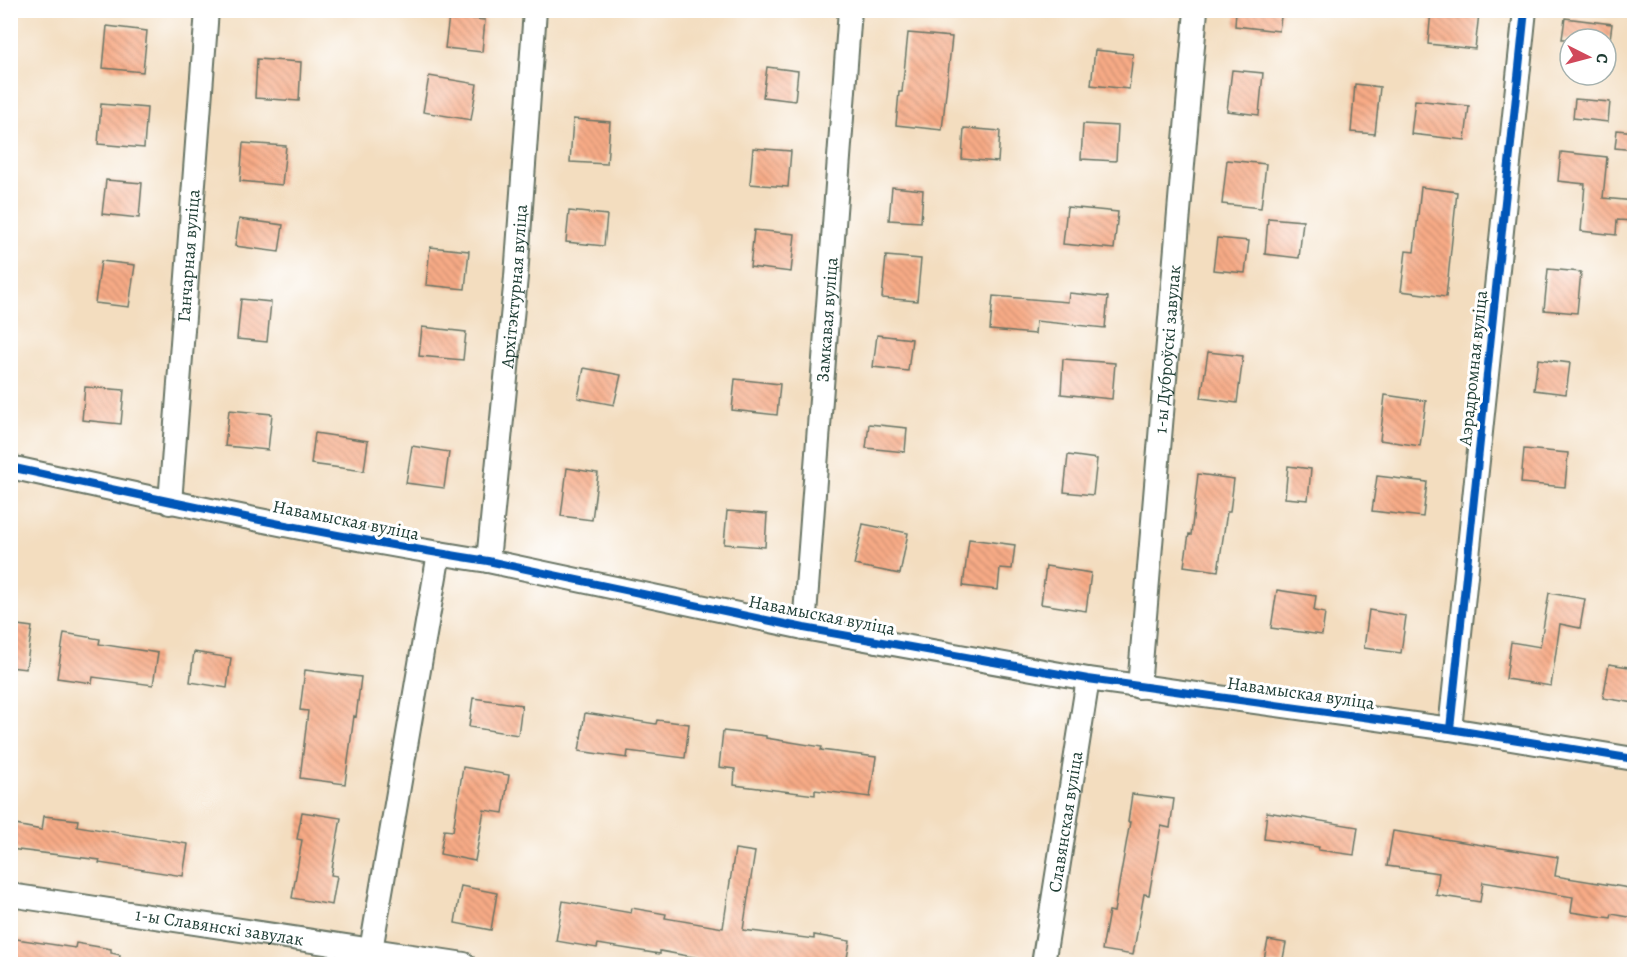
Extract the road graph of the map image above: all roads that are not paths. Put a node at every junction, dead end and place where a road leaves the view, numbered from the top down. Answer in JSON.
{"nodes":[{"id":1,"x":207,"y":10,"type":"edge"},
{"id":2,"x":535,"y":10,"type":"edge"},
{"id":3,"x":850,"y":10,"type":"edge"},
{"id":4,"x":1196,"y":10,"type":"edge"},
{"id":5,"x":1525,"y":10,"type":"edge"},
{"id":6,"x":10,"y":467,"type":"edge"},
{"id":7,"x":170,"y":503,"type":"junction"},
{"id":8,"x":439,"y":553,"type":"junction"},
{"id":9,"x":488,"y":561,"type":"junction"},
{"id":10,"x":804,"y":628,"type":"junction"},
{"id":11,"x":1088,"y":679,"type":"junction"},
{"id":12,"x":1139,"y":687,"type":"junction"},
{"id":13,"x":1450,"y":729,"type":"junction"},
{"id":14,"x":1635,"y":759,"type":"edge"},
{"id":15,"x":10,"y":896,"type":"edge"},
{"id":16,"x":371,"y":950,"type":"junction"},
{"id":17,"x":464,"y":964,"type":"edge"},
{"id":18,"x":1043,"y":964,"type":"edge"}],
"edges":[{"from":1,"to":7,"type":"street","name":"Ганчарная вуліца"},
{"from":2,"to":9,"type":"street","name":"Архітэктурная вуліца"},
{"from":3,"to":10,"type":"street","name":"Замкавая вуліца"},
{"from":4,"to":12,"type":"street","name":"1-ы Дуброўскі завулак"},
{"from":5,"to":13,"type":"street","name":"Аэрадромная вуліца"},
{"from":6,"to":7,"type":"street","name":"Навамыская вуліца"},
{"from":7,"to":8,"type":"street","name":"Навамыская вуліца"},
{"from":8,"to":9,"type":"street","name":"Навамыская вуліца"},
{"from":8,"to":16,"type":"street"},
{"from":9,"to":10,"type":"street","name":"Навамыская вуліца"},
{"from":10,"to":11,"type":"street","name":"Навамыская вуліца"},
{"from":11,"to":12,"type":"street","name":"Навамыская вуліца"},
{"from":11,"to":18,"type":"street","name":"Славянская вуліца"},
{"from":12,"to":13,"type":"street","name":"Навамыская вуліца"},
{"from":13,"to":14,"type":"street","name":"Навамыская вуліца"},
{"from":15,"to":16,"type":"street","name":"1-ы Славянскі завулак"},
{"from":16,"to":17,"type":"street","name":"1-ы Славянскі завулак"}]}
